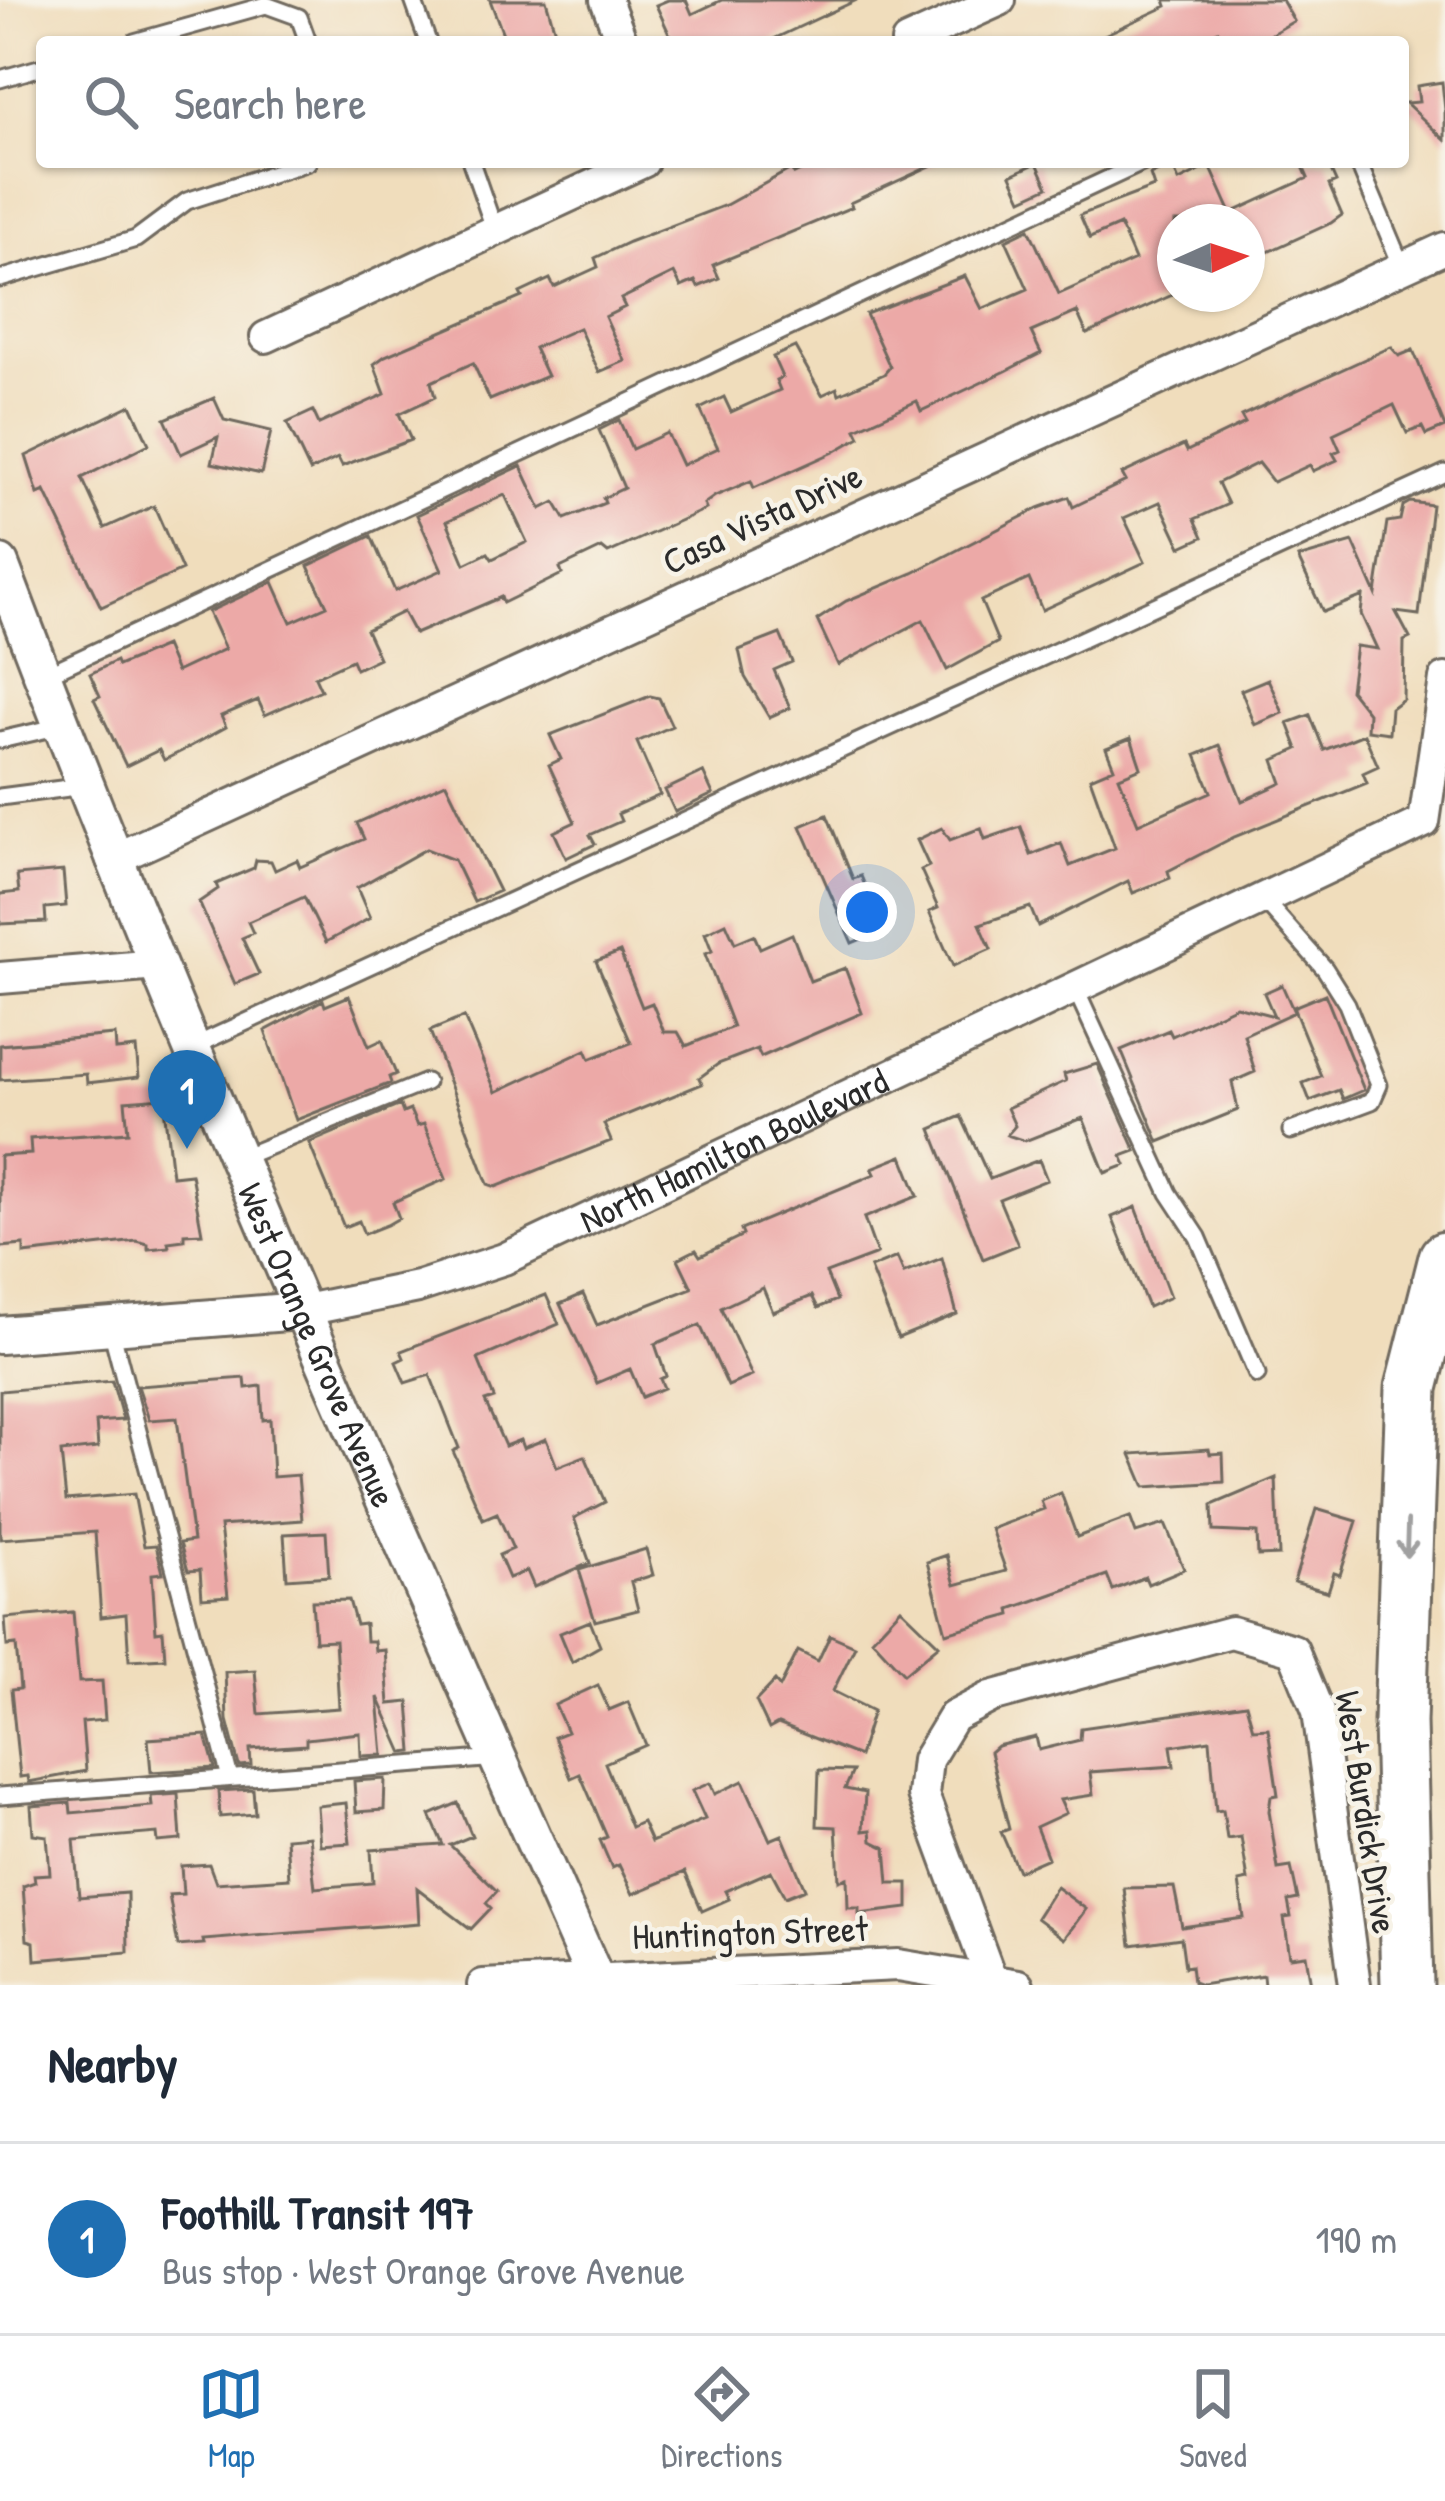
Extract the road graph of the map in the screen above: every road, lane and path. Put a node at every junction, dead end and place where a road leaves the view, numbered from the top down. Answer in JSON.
{"nodes":[{"id":1,"x":413,"y":0,"type":"edge"},
{"id":2,"x":606,"y":0,"type":"edge"},
{"id":3,"x":1000,"y":0,"type":"edge"},
{"id":4,"x":155,"y":36,"type":"edge"},
{"id":5,"x":306,"y":36,"type":"edge"},
{"id":6,"x":426,"y":36,"type":"edge"},
{"id":7,"x":620,"y":36,"type":"edge"},
{"id":8,"x":920,"y":36,"type":"edge"},
{"id":9,"x":36,"y":69,"type":"edge"},
{"id":10,"x":0,"y":79,"type":"edge"},
{"id":11,"x":289,"y":168,"type":"edge"},
{"id":12,"x":473,"y":168,"type":"edge"},
{"id":13,"x":630,"y":168,"type":"edge"},
{"id":14,"x":1131,"y":168,"type":"edge"},
{"id":15,"x":1361,"y":168,"type":"edge"},
{"id":16,"x":495,"y":231,"type":"junction"},
{"id":17,"x":1445,"y":248,"type":"edge"},
{"id":18,"x":1402,"y":267,"type":"junction"},
{"id":19,"x":0,"y":279,"type":"edge"},
{"id":20,"x":266,"y":337,"type":"dead end"},
{"id":21,"x":1445,"y":473,"type":"edge"},
{"id":22,"x":0,"y":564,"type":"edge"},
{"id":23,"x":42,"y":676,"type":"junction"},
{"id":24,"x":1445,"y":680,"type":"edge"},
{"id":25,"x":61,"y":726,"type":"junction"},
{"id":26,"x":0,"y":740,"type":"edge"},
{"id":27,"x":84,"y":786,"type":"junction"},
{"id":28,"x":0,"y":797,"type":"edge"},
{"id":29,"x":112,"y":860,"type":"junction"},
{"id":30,"x":1262,"y":898,"type":"junction"},
{"id":31,"x":158,"y":965,"type":"junction"},
{"id":32,"x":0,"y":978,"type":"edge"},
{"id":33,"x":1075,"y":988,"type":"junction"},
{"id":34,"x":192,"y":1048,"type":"junction"},
{"id":35,"x":426,"y":1082,"type":"dead end"},
{"id":36,"x":1291,"y":1131,"type":"dead end"},
{"id":37,"x":238,"y":1160,"type":"junction"},
{"id":38,"x":1445,"y":1258,"type":"edge"},
{"id":39,"x":300,"y":1310,"type":"junction"},
{"id":40,"x":110,"y":1326,"type":"junction"},
{"id":41,"x":0,"y":1335,"type":"edge"},
{"id":42,"x":1257,"y":1375,"type":"dead end"},
{"id":43,"x":498,"y":1758,"type":"junction"},
{"id":44,"x":230,"y":1778,"type":"junction"},
{"id":45,"x":0,"y":1796,"type":"edge"},
{"id":46,"x":596,"y":1981,"type":"edge"},
{"id":47,"x":1000,"y":1982,"type":"edge"},
{"id":48,"x":483,"y":1985,"type":"edge"},
{"id":49,"x":1355,"y":1985,"type":"edge"},
{"id":50,"x":1407,"y":1985,"type":"edge"}],
"edges":[{"from":1,"to":6,"type":"lane"},
{"from":2,"to":7,"type":"street"},
{"from":3,"to":8,"type":"street"},
{"from":4,"to":5,"type":"lane"},
{"from":9,"to":10,"type":"lane"},
{"from":11,"to":19,"type":"lane"},
{"from":12,"to":16,"type":"lane"},
{"from":13,"to":16,"type":"street"},
{"from":14,"to":23,"type":"lane"},
{"from":15,"to":18,"type":"lane"},
{"from":16,"to":20,"type":"street"},
{"from":17,"to":18,"type":"street","name":"Casa Vista Drive"},
{"from":18,"to":29,"type":"street","name":"Casa Vista Drive"},
{"from":21,"to":34,"type":"lane"},
{"from":22,"to":23,"type":"street","name":"West Orange Grove Avenue"},
{"from":23,"to":25,"type":"street","name":"West Orange Grove Avenue"},
{"from":24,"to":30,"type":"street","name":"North Hamilton Boulevard"},
{"from":25,"to":26,"type":"lane"},
{"from":25,"to":27,"type":"street","name":"West Orange Grove Avenue"},
{"from":27,"to":28,"type":"lane"},
{"from":27,"to":29,"type":"street","name":"West Orange Grove Avenue"},
{"from":29,"to":31,"type":"street","name":"West Orange Grove Avenue"},
{"from":30,"to":33,"type":"street","name":"North Hamilton Boulevard"},
{"from":30,"to":36,"type":"lane"},
{"from":31,"to":32,"type":"street"},
{"from":31,"to":34,"type":"street","name":"West Orange Grove Avenue"},
{"from":33,"to":39,"type":"street","name":"North Hamilton Boulevard"},
{"from":33,"to":42,"type":"lane"},
{"from":34,"to":37,"type":"street","name":"West Orange Grove Avenue"},
{"from":35,"to":37,"type":"lane"},
{"from":37,"to":39,"type":"street","name":"West Orange Grove Avenue"},
{"from":38,"to":50,"type":"highway","one_way":true},
{"from":39,"to":40,"type":"street","name":"North Hamilton Boulevard"},
{"from":39,"to":43,"type":"street","name":"West Orange Grove Avenue"},
{"from":40,"to":41,"type":"street","name":"North Hamilton Boulevard"},
{"from":40,"to":44,"type":"lane"},
{"from":43,"to":44,"type":"lane"},
{"from":43,"to":46,"type":"street","name":"West Orange Grove Avenue"},
{"from":44,"to":45,"type":"lane"},
{"from":46,"to":47,"type":"street","name":"Huntington Street"},
{"from":46,"to":48,"type":"street","name":"Huntington Street"},
{"from":47,"to":49,"type":"street","name":"West Burdick Drive"}]}
